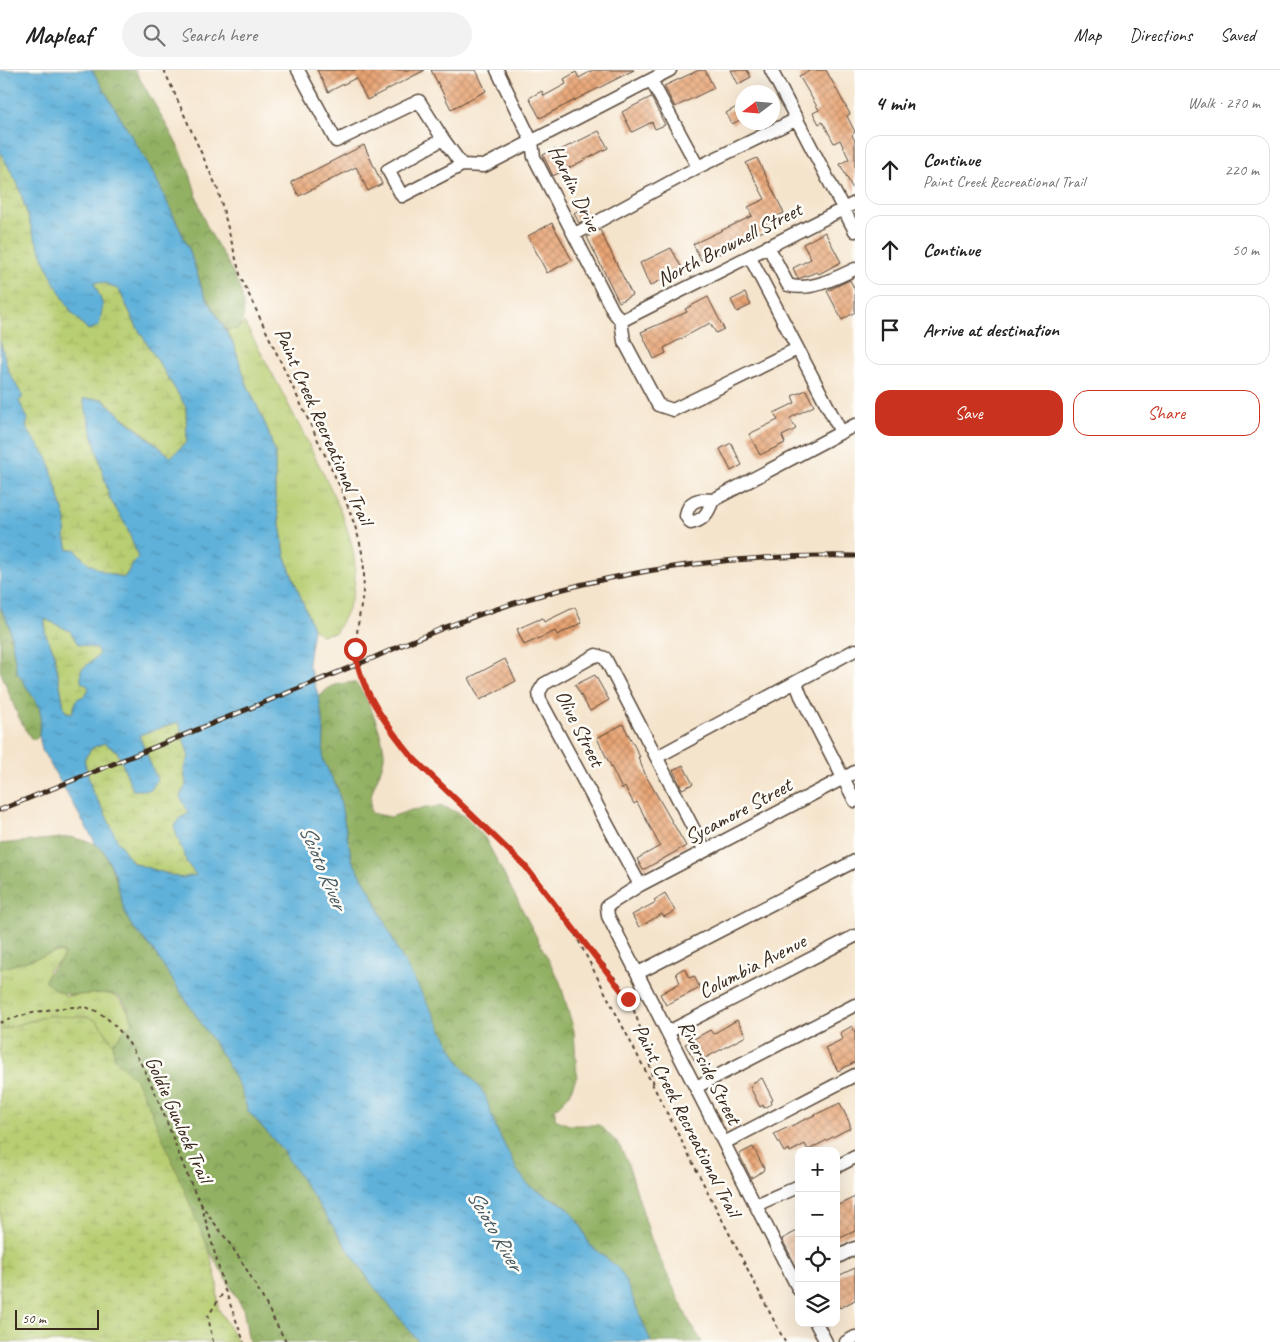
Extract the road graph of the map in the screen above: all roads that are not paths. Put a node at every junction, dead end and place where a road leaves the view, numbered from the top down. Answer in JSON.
{"nodes":[{"id":1,"x":298,"y":70,"type":"edge"},
{"id":2,"x":497,"y":70,"type":"edge"},
{"id":3,"x":670,"y":70,"type":"edge"},
{"id":4,"x":771,"y":70,"type":"edge"},
{"id":5,"x":651,"y":80,"type":"junction"},
{"id":6,"x":797,"y":119,"type":"junction"},
{"id":7,"x":443,"y":139,"type":"junction"},
{"id":8,"x":532,"y":142,"type":"junction"},
{"id":9,"x":462,"y":165,"type":"junction"},
{"id":10,"x":698,"y":167,"type":"junction"},
{"id":11,"x":855,"y":203,"type":"edge"},
{"id":12,"x":843,"y":209,"type":"junction"},
{"id":13,"x":855,"y":231,"type":"edge"},
{"id":14,"x":575,"y":234,"type":"junction"},
{"id":15,"x":768,"y":246,"type":"junction"},
{"id":16,"x":750,"y":256,"type":"junction"},
{"id":17,"x":855,"y":269,"type":"edge"},
{"id":18,"x":621,"y":321,"type":"junction"},
{"id":19,"x":797,"y":348,"type":"junction"},
{"id":20,"x":855,"y":425,"type":"edge"},
{"id":21,"x":841,"y":432,"type":"junction"},
{"id":22,"x":714,"y":500,"type":"dead end"},
{"id":23,"x":855,"y":650,"type":"edge"},
{"id":24,"x":796,"y":683,"type":"junction"},
{"id":25,"x":657,"y":757,"type":"junction"},
{"id":26,"x":855,"y":772,"type":"edge"},
{"id":27,"x":842,"y":778,"type":"junction"},
{"id":28,"x":855,"y":801,"type":"edge"},
{"id":29,"x":706,"y":851,"type":"junction"},
{"id":30,"x":855,"y":861,"type":"edge"},
{"id":31,"x":640,"y":885,"type":"junction"},
{"id":32,"x":855,"y":936,"type":"edge"},
{"id":33,"x":638,"y":973,"type":"junction"},
{"id":34,"x":855,"y":1005,"type":"edge"},
{"id":35,"x":668,"y":1032,"type":"junction"},
{"id":36,"x":855,"y":1075,"type":"edge"},
{"id":37,"x":696,"y":1086,"type":"junction"},
{"id":38,"x":724,"y":1142,"type":"junction"},
{"id":39,"x":855,"y":1157,"type":"edge"},
{"id":40,"x":840,"y":1164,"type":"edge"},
{"id":41,"x":795,"y":1188,"type":"edge"},
{"id":42,"x":756,"y":1205,"type":"junction"},
{"id":43,"x":855,"y":1248,"type":"edge"},
{"id":44,"x":840,"y":1256,"type":"edge"},
{"id":45,"x":795,"y":1278,"type":"edge"},
{"id":46,"x":818,"y":1327,"type":"edge"},
{"id":47,"x":855,"y":1338,"type":"edge"},
{"id":48,"x":826,"y":1342,"type":"edge"},
{"id":49,"x":846,"y":1342,"type":"edge"}],
"edges":[{"from":1,"to":7,"type":"street"},
{"from":2,"to":8,"type":"street","name":"Hardin Drive"},
{"from":3,"to":5,"type":"street"},
{"from":4,"to":6,"type":"street"},
{"from":5,"to":8,"type":"street"},
{"from":5,"to":10,"type":"street"},
{"from":6,"to":10,"type":"street"},
{"from":6,"to":12,"type":"street"},
{"from":7,"to":9,"type":"street"},
{"from":7,"to":9,"type":"street"},
{"from":8,"to":9,"type":"street"},
{"from":8,"to":14,"type":"street","name":"Hardin Drive"},
{"from":10,"to":14,"type":"street"},
{"from":11,"to":12,"type":"street","name":"North Brownell Street"},
{"from":12,"to":13,"type":"street"},
{"from":12,"to":15,"type":"street","name":"North Brownell Street"},
{"from":14,"to":18,"type":"street","name":"Hardin Drive"},
{"from":15,"to":16,"type":"street","name":"North Brownell Street"},
{"from":15,"to":17,"type":"street"},
{"from":16,"to":18,"type":"street","name":"North Brownell Street"},
{"from":16,"to":19,"type":"street"},
{"from":18,"to":19,"type":"street"},
{"from":19,"to":21,"type":"street"},
{"from":20,"to":21,"type":"street"},
{"from":21,"to":22,"type":"street"},
{"from":23,"to":24,"type":"street"},
{"from":24,"to":25,"type":"street"},
{"from":24,"to":27,"type":"street"},
{"from":25,"to":29,"type":"street","name":"Olive Street"},
{"from":25,"to":31,"type":"street","name":"Olive Street"},
{"from":26,"to":27,"type":"street","name":"Sycamore Street"},
{"from":27,"to":28,"type":"street"},
{"from":27,"to":29,"type":"street","name":"Sycamore Street"},
{"from":29,"to":31,"type":"street","name":"Sycamore Street"},
{"from":30,"to":33,"type":"street"},
{"from":31,"to":33,"type":"street","name":"Riverside Street"},
{"from":32,"to":35,"type":"street","name":"Columbia Avenue"},
{"from":33,"to":35,"type":"street","name":"Riverside Street"},
{"from":34,"to":37,"type":"street"},
{"from":35,"to":37,"type":"street","name":"Riverside Street"},
{"from":36,"to":38,"type":"street"},
{"from":37,"to":38,"type":"street","name":"Riverside Street"},
{"from":38,"to":42,"type":"street","name":"Riverside Street"},
{"from":39,"to":40,"type":"street"},
{"from":41,"to":42,"type":"street"},
{"from":42,"to":45,"type":"street","name":"Riverside Street"},
{"from":43,"to":44,"type":"street"},
{"from":46,"to":48,"type":"street"},
{"from":47,"to":49,"type":"street"}]}
